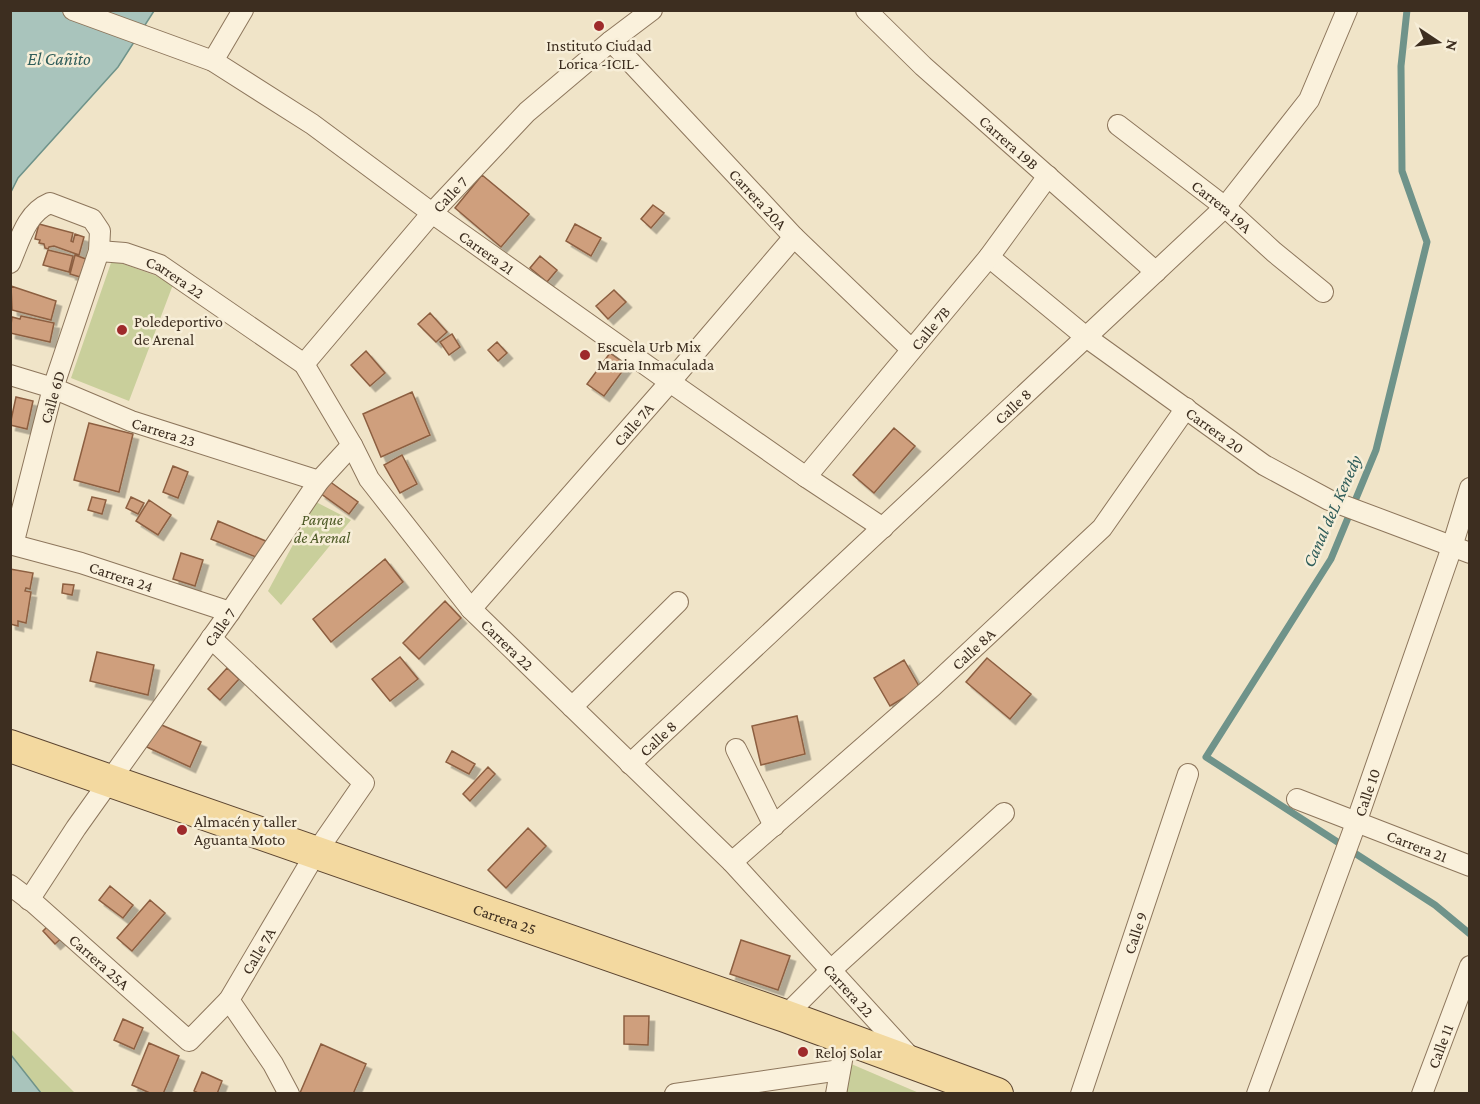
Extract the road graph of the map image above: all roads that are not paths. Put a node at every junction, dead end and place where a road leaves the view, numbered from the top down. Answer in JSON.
{"nodes":[{"id":1,"x":73,"y":10,"type":"edge"},
{"id":2,"x":243,"y":10,"type":"edge"},
{"id":3,"x":652,"y":10,"type":"edge"},
{"id":4,"x":866,"y":10,"type":"edge"},
{"id":5,"x":1347,"y":10,"type":"edge"},
{"id":6,"x":611,"y":41,"type":"junction"},
{"id":7,"x":213,"y":61,"type":"junction"},
{"id":8,"x":1118,"y":125,"type":"dead end"},
{"id":9,"x":1048,"y":176,"type":"junction"},
{"id":10,"x":1225,"y":207,"type":"junction"},
{"id":11,"x":432,"y":213,"type":"junction"},
{"id":12,"x":794,"y":237,"type":"junction"},
{"id":13,"x":99,"y":251,"type":"junction"},
{"id":14,"x":989,"y":257,"type":"junction"},
{"id":15,"x":10,"y":263,"type":"edge"},
{"id":16,"x":1156,"y":272,"type":"junction"},
{"id":17,"x":1323,"y":292,"type":"dead end"},
{"id":18,"x":1086,"y":337,"type":"junction"},
{"id":19,"x":911,"y":349,"type":"junction"},
{"id":20,"x":304,"y":364,"type":"junction"},
{"id":21,"x":10,"y":375,"type":"edge"},
{"id":22,"x":670,"y":382,"type":"junction"},
{"id":23,"x":53,"y":388,"type":"junction"},
{"id":24,"x":1186,"y":408,"type":"junction"},
{"id":25,"x":352,"y":445,"type":"junction"},
{"id":26,"x":806,"y":477,"type":"junction"},
{"id":27,"x":319,"y":482,"type":"junction"},
{"id":28,"x":1470,"y":488,"type":"edge"},
{"id":29,"x":883,"y":528,"type":"junction"},
{"id":30,"x":12,"y":544,"type":"edge"},
{"id":31,"x":1461,"y":550,"type":"edge"},
{"id":32,"x":678,"y":602,"type":"dead end"},
{"id":33,"x":471,"y":609,"type":"junction"},
{"id":34,"x":230,"y":612,"type":"junction"},
{"id":35,"x":211,"y":638,"type":"junction"},
{"id":36,"x":572,"y":707,"type":"junction"},
{"id":37,"x":10,"y":746,"type":"edge"},
{"id":38,"x":736,"y":749,"type":"dead end"},
{"id":39,"x":630,"y":764,"type":"junction"},
{"id":40,"x":1188,"y":774,"type":"dead end"},
{"id":41,"x":109,"y":781,"type":"junction"},
{"id":42,"x":1297,"y":799,"type":"dead end"},
{"id":43,"x":1004,"y":813,"type":"dead end"},
{"id":44,"x":774,"y":826,"type":"junction"},
{"id":45,"x":1354,"y":828,"type":"junction"},
{"id":46,"x":317,"y":852,"type":"junction"},
{"id":47,"x":732,"y":862,"type":"junction"},
{"id":48,"x":1470,"y":866,"type":"edge"},
{"id":49,"x":10,"y":885,"type":"edge"},
{"id":50,"x":29,"y":900,"type":"junction"},
{"id":51,"x":831,"y":970,"type":"junction"},
{"id":52,"x":1468,"y":970,"type":"edge"},
{"id":53,"x":229,"y":1000,"type":"junction"},
{"id":54,"x":785,"y":1016,"type":"junction"},
{"id":55,"x":846,"y":1038,"type":"junction"},
{"id":56,"x":189,"y":1041,"type":"joint"},
{"id":57,"x":917,"y":1064,"type":"junction"},
{"id":58,"x":840,"y":1070,"type":"junction"},
{"id":59,"x":289,"y":1094,"type":"edge"},
{"id":60,"x":675,"y":1094,"type":"edge"},
{"id":61,"x":836,"y":1094,"type":"edge"},
{"id":62,"x":998,"y":1094,"type":"edge"},
{"id":63,"x":1081,"y":1094,"type":"edge"},
{"id":64,"x":1257,"y":1094,"type":"edge"},
{"id":65,"x":1422,"y":1094,"type":"edge"}],
"edges":[{"from":1,"to":7,"type":"street","name":"Carrera 21"},
{"from":2,"to":7,"type":"street"},
{"from":3,"to":6,"type":"street","name":"Calle 7"},
{"from":4,"to":9,"type":"street","name":"Carrera 19B"},
{"from":5,"to":10,"type":"street","name":"Calle 8"},
{"from":6,"to":11,"type":"street","name":"Calle 7"},
{"from":6,"to":12,"type":"street","name":"Carrera 20A"},
{"from":7,"to":11,"type":"street","name":"Carrera 21"},
{"from":8,"to":10,"type":"street","name":"Carrera 19A"},
{"from":9,"to":14,"type":"street","name":"Calle 7B"},
{"from":9,"to":16,"type":"street","name":"Carrera 19B"},
{"from":10,"to":16,"type":"street","name":"Calle 8"},
{"from":10,"to":17,"type":"street","name":"Carrera 19A"},
{"from":11,"to":20,"type":"street","name":"Calle 7"},
{"from":11,"to":22,"type":"street","name":"Carrera 21"},
{"from":12,"to":19,"type":"street","name":"Carrera 20A"},
{"from":12,"to":22,"type":"street","name":"Calle 7A"},
{"from":13,"to":15,"type":"street"},
{"from":13,"to":20,"type":"street","name":"Carrera 22"},
{"from":13,"to":23,"type":"street","name":"Calle 6D"},
{"from":14,"to":18,"type":"street","name":"Carrera 20"},
{"from":14,"to":19,"type":"street","name":"Calle 7B"},
{"from":16,"to":18,"type":"street","name":"Calle 8"},
{"from":18,"to":24,"type":"street","name":"Carrera 20"},
{"from":18,"to":29,"type":"street","name":"Calle 8"},
{"from":19,"to":26,"type":"street","name":"Calle 7B"},
{"from":20,"to":25,"type":"street","name":"Carrera 22"},
{"from":21,"to":23,"type":"street","name":"Carrera 23"},
{"from":22,"to":26,"type":"street","name":"Carrera 21"},
{"from":22,"to":33,"type":"street","name":"Calle 7A"},
{"from":23,"to":27,"type":"street","name":"Carrera 23"},
{"from":23,"to":30,"type":"street","name":"Calle 6D"},
{"from":24,"to":31,"type":"street","name":"Carrera 20"},
{"from":24,"to":44,"type":"street","name":"Calle 8A"},
{"from":25,"to":27,"type":"street","name":"Calle 7"},
{"from":25,"to":33,"type":"street","name":"Carrera 22"},
{"from":26,"to":29,"type":"street","name":"Carrera 21"},
{"from":27,"to":34,"type":"street","name":"Calle 7"},
{"from":28,"to":31,"type":"street","name":"Calle 10"},
{"from":29,"to":39,"type":"street","name":"Calle 8"},
{"from":30,"to":34,"type":"street","name":"Carrera 24"},
{"from":31,"to":45,"type":"street","name":"Calle 10"},
{"from":32,"to":36,"type":"street"},
{"from":33,"to":36,"type":"street","name":"Carrera 22"},
{"from":34,"to":35,"type":"street","name":"Calle 7"},
{"from":35,"to":41,"type":"street","name":"Calle 7"},
{"from":35,"to":46,"type":"street","name":"Calle 7A"},
{"from":36,"to":39,"type":"street","name":"Carrera 22"},
{"from":37,"to":41,"type":"main road","name":"Carrera 25"},
{"from":38,"to":44,"type":"street"},
{"from":39,"to":47,"type":"street","name":"Carrera 22"},
{"from":40,"to":63,"type":"street","name":"Calle 9"},
{"from":41,"to":46,"type":"main road","name":"Carrera 25"},
{"from":41,"to":50,"type":"street","name":"Calle 7"},
{"from":42,"to":45,"type":"street","name":"Carrera 21"},
{"from":43,"to":51,"type":"street"},
{"from":44,"to":47,"type":"street","name":"Calle 8A"},
{"from":45,"to":48,"type":"street","name":"Carrera 21"},
{"from":45,"to":64,"type":"street","name":"Calle 10"},
{"from":46,"to":53,"type":"street","name":"Calle 7A"},
{"from":46,"to":54,"type":"main road","name":"Carrera 25"},
{"from":47,"to":51,"type":"street","name":"Carrera 22"},
{"from":49,"to":50,"type":"street","name":"Carrera 25A"},
{"from":50,"to":56,"type":"street","name":"Carrera 25A"},
{"from":51,"to":54,"type":"street"},
{"from":51,"to":57,"type":"street","name":"Carrera 22"},
{"from":52,"to":65,"type":"street","name":"Calle 11"},
{"from":53,"to":56,"type":"street","name":"Calle 7A"},
{"from":53,"to":59,"type":"street"},
{"from":54,"to":55,"type":"main road","name":"Carrera 25"},
{"from":55,"to":57,"type":"main road","name":"Carrera 25"},
{"from":55,"to":58,"type":"street"},
{"from":57,"to":62,"type":"main road","name":"Carrera 25"},
{"from":58,"to":60,"type":"street"},
{"from":58,"to":61,"type":"street"}]}
